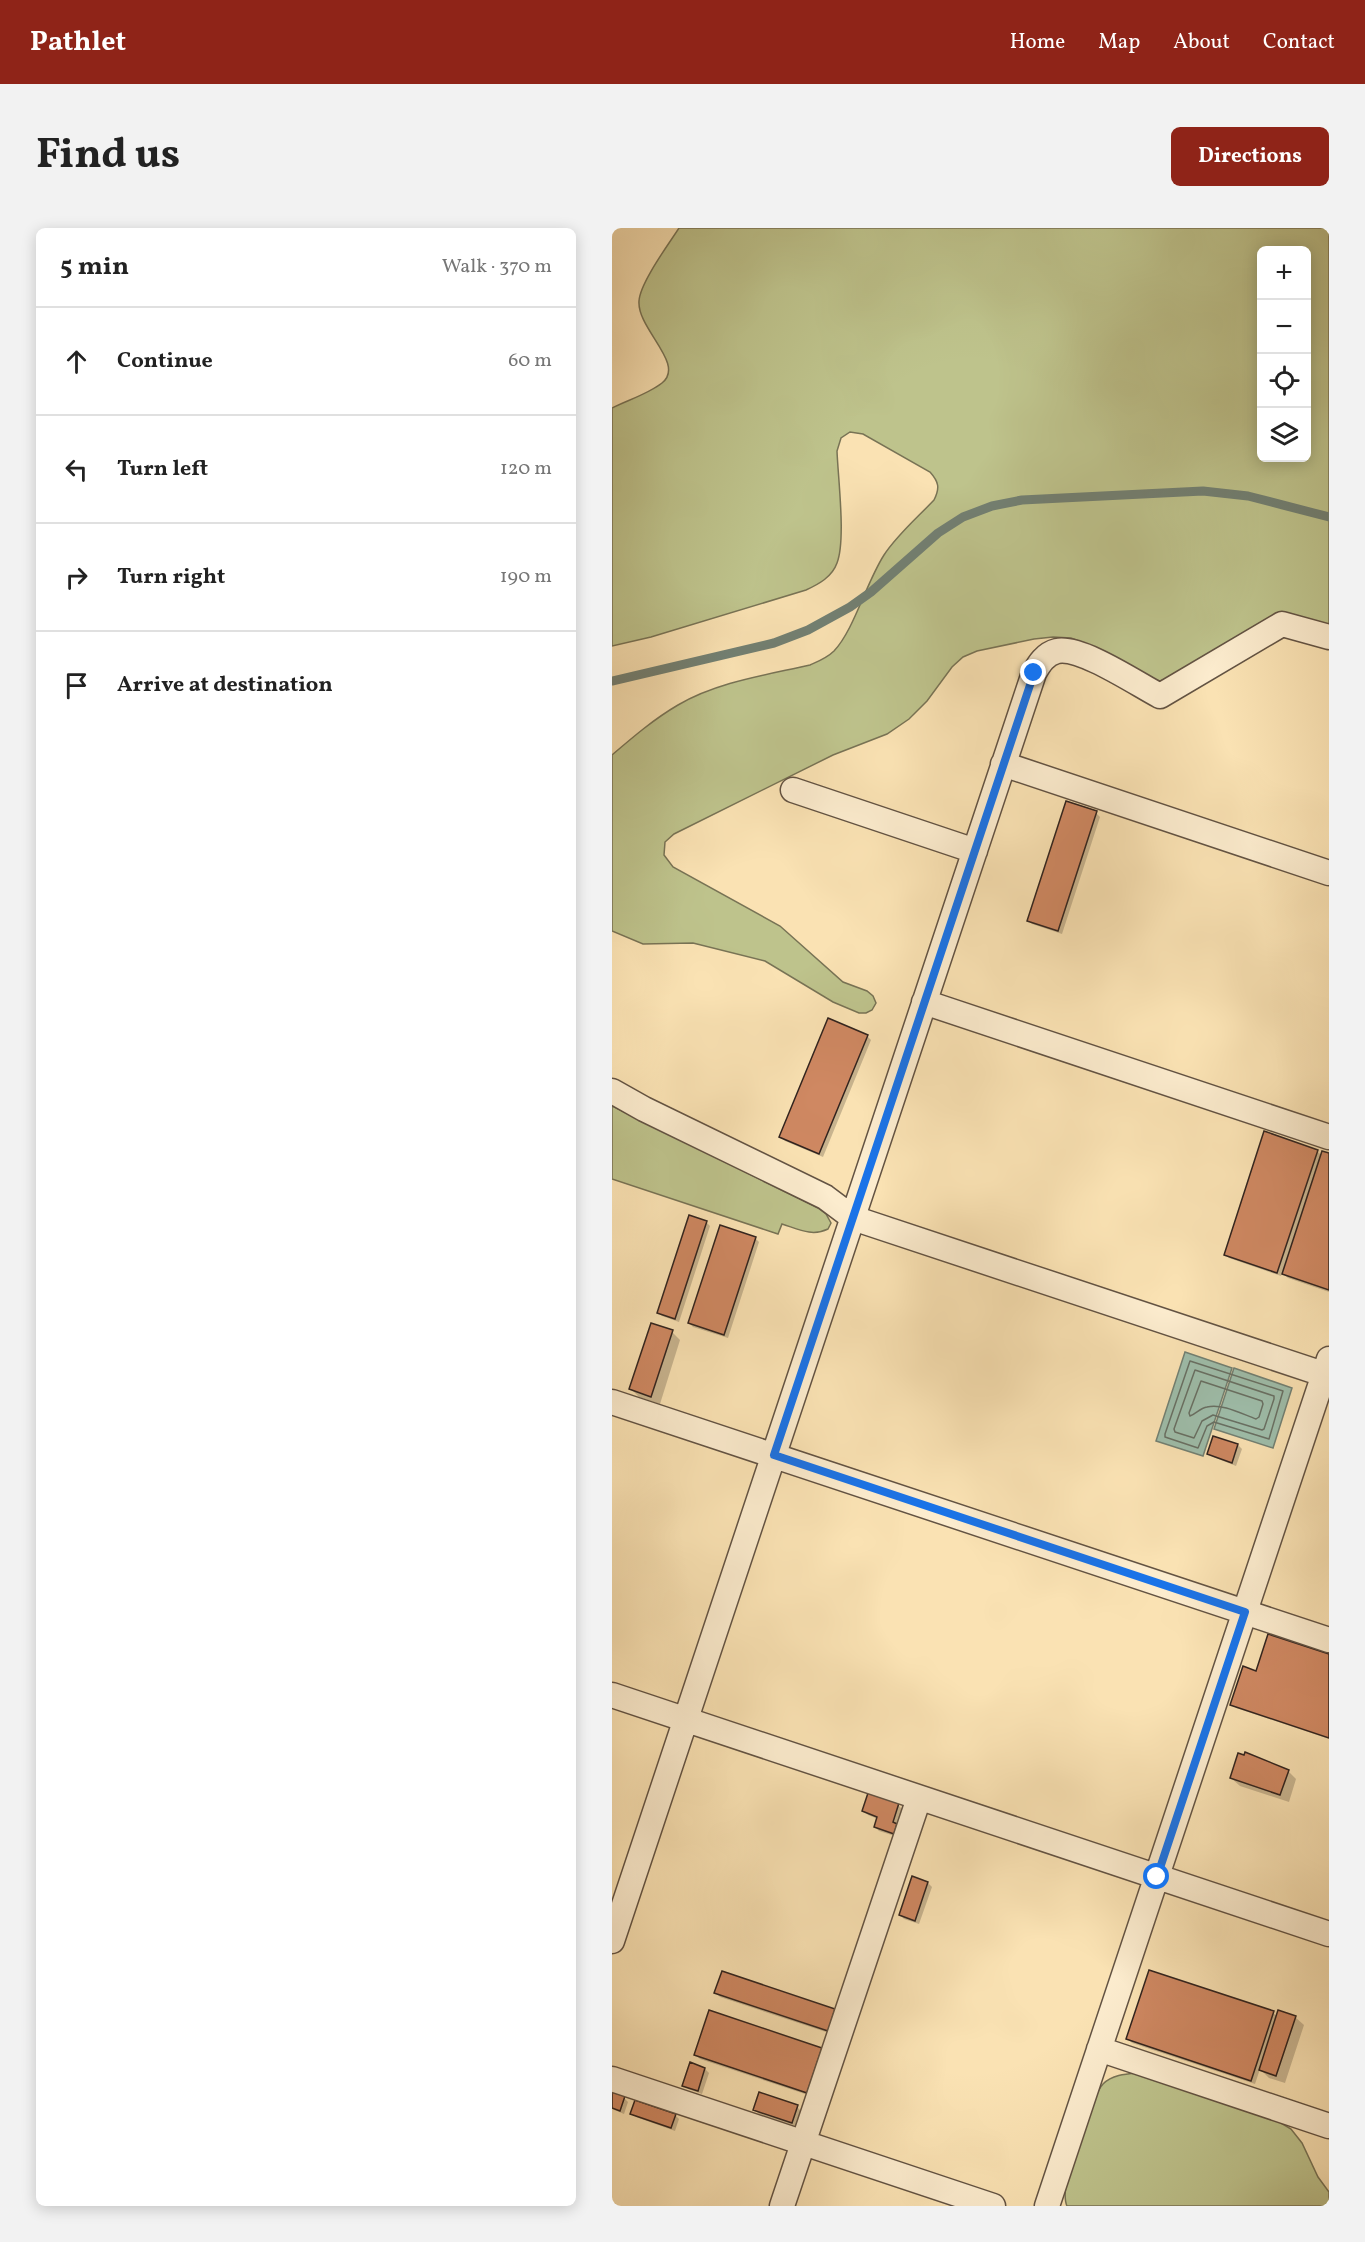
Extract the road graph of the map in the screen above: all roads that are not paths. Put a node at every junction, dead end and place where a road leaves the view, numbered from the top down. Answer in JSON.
{"nodes":[{"id":1,"x":1329,"y":637,"type":"edge"},
{"id":2,"x":1003,"y":764,"type":"junction"},
{"id":3,"x":794,"y":790,"type":"dead end"},
{"id":4,"x":975,"y":851,"type":"junction"},
{"id":5,"x":1329,"y":873,"type":"edge"},
{"id":6,"x":924,"y":1002,"type":"junction"},
{"id":7,"x":612,"y":1091,"type":"edge"},
{"id":8,"x":1329,"y":1137,"type":"edge"},
{"id":9,"x":853,"y":1218,"type":"junction"},
{"id":10,"x":1327,"y":1370,"type":"edge"},
{"id":11,"x":612,"y":1402,"type":"edge"},
{"id":12,"x":774,"y":1455,"type":"junction"},
{"id":13,"x":1245,"y":1612,"type":"junction"},
{"id":14,"x":1329,"y":1640,"type":"edge"},
{"id":15,"x":612,"y":1695,"type":"edge"},
{"id":16,"x":686,"y":1719,"type":"junction"},
{"id":17,"x":919,"y":1797,"type":"junction"},
{"id":18,"x":1157,"y":1877,"type":"junction"},
{"id":19,"x":614,"y":1929,"type":"edge"},
{"id":20,"x":1329,"y":1934,"type":"edge"},
{"id":21,"x":1099,"y":2049,"type":"junction"},
{"id":22,"x":612,"y":2079,"type":"edge"},
{"id":23,"x":1329,"y":2126,"type":"edge"},
{"id":24,"x":803,"y":2143,"type":"junction"},
{"id":25,"x":782,"y":2206,"type":"edge"},
{"id":26,"x":993,"y":2206,"type":"edge"},
{"id":27,"x":1047,"y":2206,"type":"edge"}],
"edges":[{"from":1,"to":2,"type":"street"},
{"from":2,"to":4,"type":"street"},
{"from":2,"to":5,"type":"street"},
{"from":3,"to":4,"type":"street"},
{"from":4,"to":6,"type":"street"},
{"from":6,"to":8,"type":"street"},
{"from":6,"to":9,"type":"street"},
{"from":7,"to":9,"type":"street"},
{"from":9,"to":10,"type":"street"},
{"from":9,"to":12,"type":"street"},
{"from":10,"to":13,"type":"street"},
{"from":11,"to":12,"type":"street"},
{"from":12,"to":13,"type":"street"},
{"from":12,"to":16,"type":"street"},
{"from":13,"to":14,"type":"street"},
{"from":13,"to":18,"type":"street"},
{"from":15,"to":16,"type":"street"},
{"from":16,"to":17,"type":"street"},
{"from":16,"to":19,"type":"street"},
{"from":17,"to":18,"type":"street"},
{"from":17,"to":24,"type":"street"},
{"from":18,"to":20,"type":"street"},
{"from":18,"to":21,"type":"street"},
{"from":21,"to":23,"type":"street"},
{"from":21,"to":27,"type":"street"},
{"from":22,"to":24,"type":"street"},
{"from":24,"to":25,"type":"street"},
{"from":24,"to":26,"type":"street"}]}
